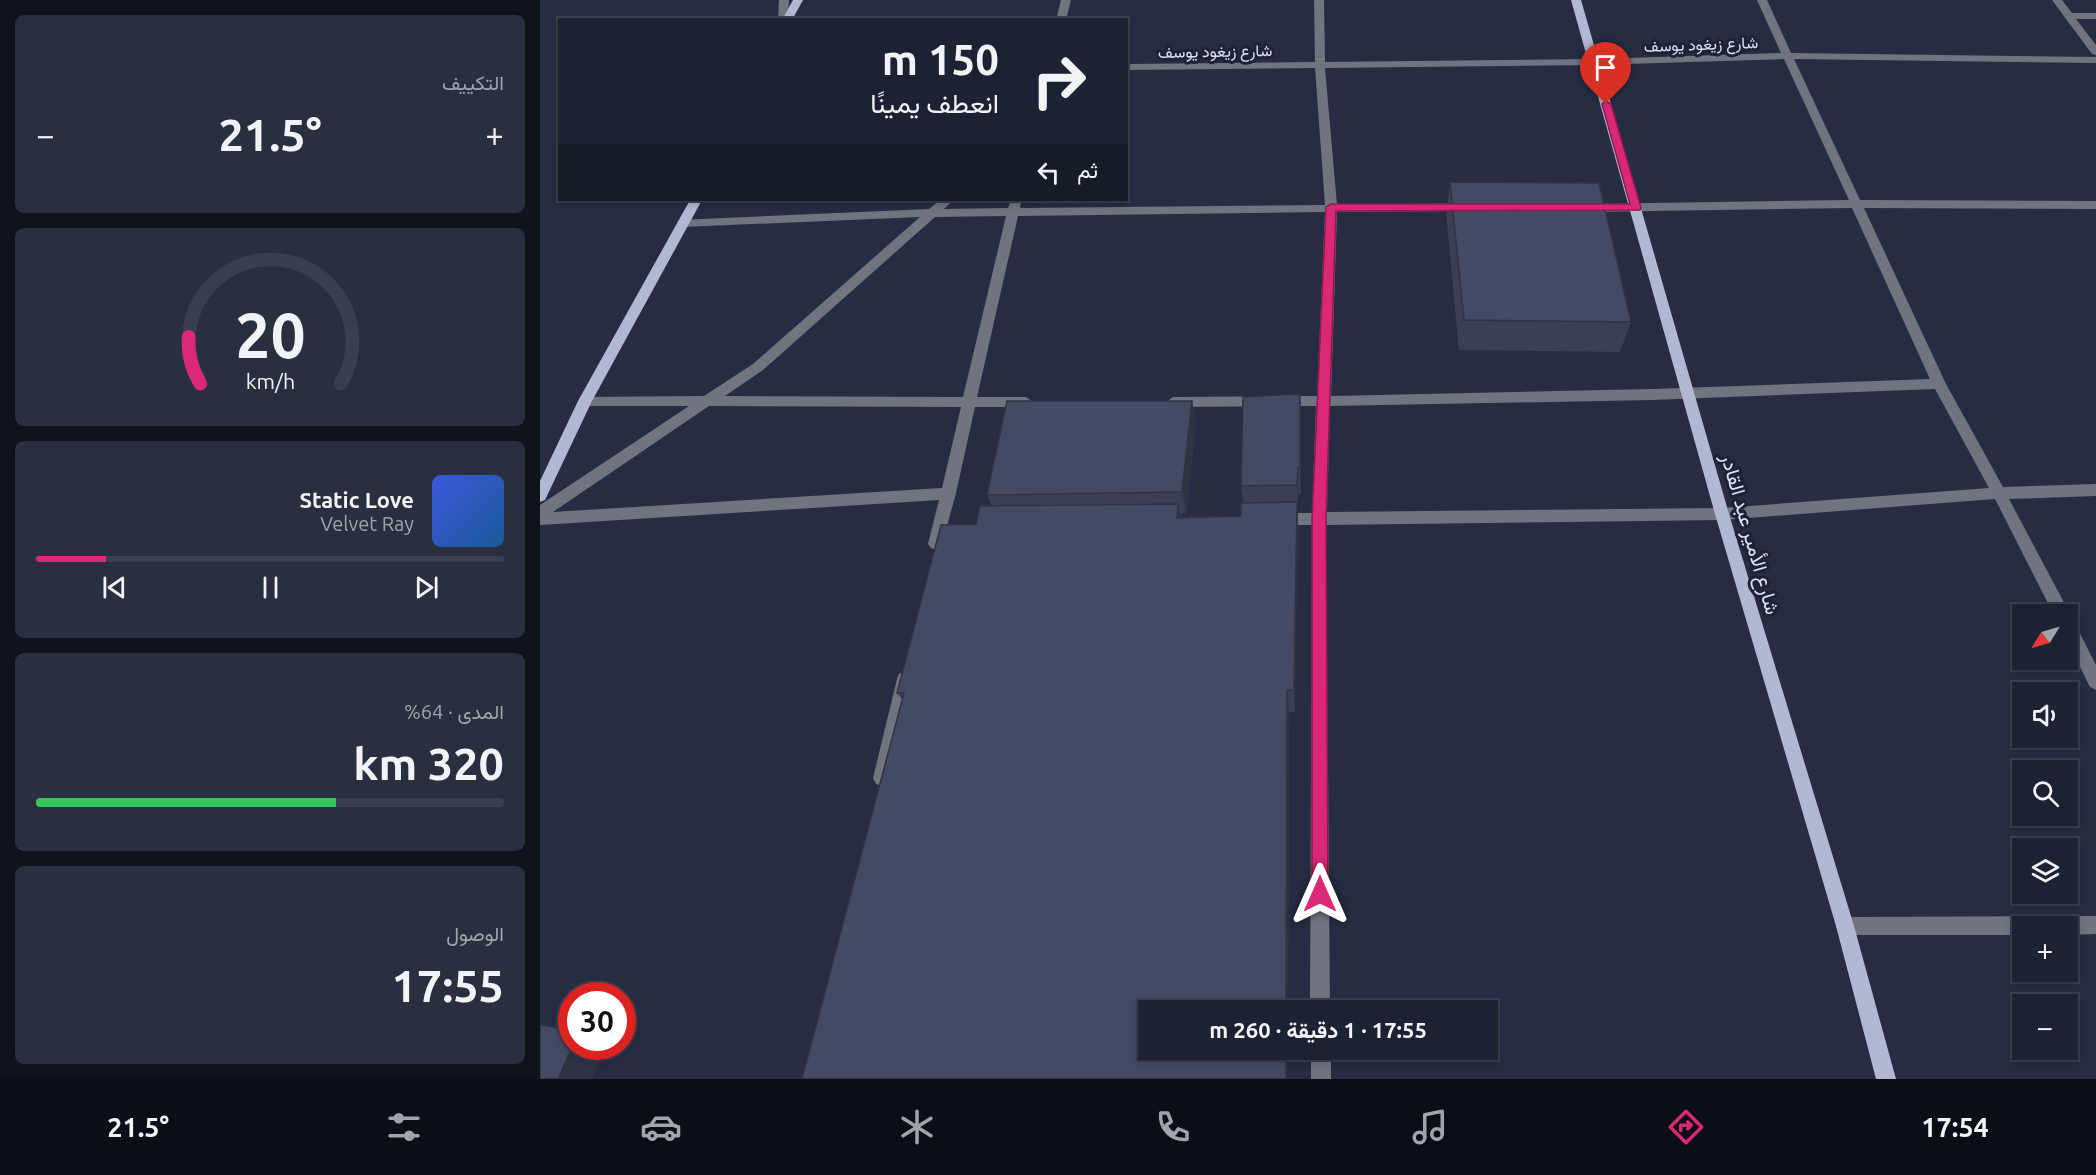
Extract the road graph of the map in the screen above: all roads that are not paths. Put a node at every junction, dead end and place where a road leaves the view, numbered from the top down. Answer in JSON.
{"nodes":[{"id":1,"x":784,"y":0,"type":"edge"},
{"id":2,"x":798,"y":0,"type":"edge"},
{"id":3,"x":1066,"y":0,"type":"edge"},
{"id":4,"x":1319,"y":0,"type":"edge"},
{"id":5,"x":1576,"y":0,"type":"edge"},
{"id":6,"x":1762,"y":0,"type":"edge"},
{"id":7,"x":2057,"y":0,"type":"edge"},
{"id":8,"x":2070,"y":16,"type":"junction"},
{"id":9,"x":2096,"y":16,"type":"edge"},
{"id":10,"x":785,"y":18,"type":"edge"},
{"id":11,"x":786,"y":18,"type":"edge"},
{"id":12,"x":1062,"y":18,"type":"edge"},
{"id":13,"x":2096,"y":52,"type":"edge"},
{"id":14,"x":1789,"y":56,"type":"junction"},
{"id":15,"x":2096,"y":60,"type":"edge"},
{"id":16,"x":1595,"y":62,"type":"junction"},
{"id":17,"x":1320,"y":64,"type":"junction"},
{"id":18,"x":1128,"y":67,"type":"edge"},
{"id":19,"x":695,"y":201,"type":"edge"},
{"id":20,"x":946,"y":201,"type":"edge"},
{"id":21,"x":1855,"y":204,"type":"junction"},
{"id":22,"x":2096,"y":205,"type":"edge"},
{"id":23,"x":1015,"y":206,"type":"edge"},
{"id":24,"x":1331,"y":207,"type":"junction"},
{"id":25,"x":1484,"y":207,"type":"edge"},
{"id":26,"x":1577,"y":208,"type":"edge"},
{"id":27,"x":1636,"y":208,"type":"junction"},
{"id":28,"x":932,"y":213,"type":"junction"},
{"id":29,"x":683,"y":223,"type":"junction"},
{"id":30,"x":1939,"y":384,"type":"junction"},
{"id":31,"x":1689,"y":395,"type":"junction"},
{"id":32,"x":585,"y":402,"type":"junction"},
{"id":33,"x":968,"y":402,"type":"junction"},
{"id":34,"x":1039,"y":402,"type":"edge"},
{"id":35,"x":1157,"y":402,"type":"edge"},
{"id":36,"x":1322,"y":402,"type":"junction"},
{"id":37,"x":707,"y":403,"type":"junction"},
{"id":38,"x":2096,"y":490,"type":"edge"},
{"id":39,"x":949,"y":493,"type":"junction"},
{"id":40,"x":1999,"y":493,"type":"junction"},
{"id":41,"x":540,"y":496,"type":"edge"},
{"id":42,"x":540,"y":513,"type":"edge"},
{"id":43,"x":1722,"y":514,"type":"junction"},
{"id":44,"x":540,"y":519,"type":"edge"},
{"id":45,"x":1319,"y":519,"type":"junction"},
{"id":46,"x":1260,"y":520,"type":"edge"},
{"id":47,"x":933,"y":560,"type":"edge"},
{"id":48,"x":2056,"y":604,"type":"edge"},
{"id":49,"x":2078,"y":647,"type":"edge"},
{"id":50,"x":909,"y":664,"type":"edge"},
{"id":51,"x":2096,"y":682,"type":"edge"},
{"id":52,"x":879,"y":791,"type":"edge"},
{"id":53,"x":1845,"y":926,"type":"junction"},
{"id":54,"x":2096,"y":926,"type":"edge"},
{"id":55,"x":1320,"y":1000,"type":"edge"},
{"id":56,"x":1321,"y":1060,"type":"edge"},
{"id":57,"x":1321,"y":1079,"type":"edge"},
{"id":58,"x":1886,"y":1079,"type":"edge"}],
"edges":[{"from":1,"to":10,"type":"street"},
{"from":2,"to":11,"type":"main road"},
{"from":3,"to":12,"type":"street"},
{"from":4,"to":17,"type":"street"},
{"from":5,"to":16,"type":"main road","name":"شارع الأمير عبد القادر"},
{"from":6,"to":14,"type":"street"},
{"from":7,"to":8,"type":"street"},
{"from":8,"to":9,"type":"street"},
{"from":8,"to":13,"type":"street"},
{"from":14,"to":15,"type":"street","name":"شارع زيغود يوسف"},
{"from":14,"to":16,"type":"street","name":"شارع زيغود يوسف"},
{"from":14,"to":21,"type":"street"},
{"from":16,"to":17,"type":"street","name":"شارع زيغود يوسف"},
{"from":16,"to":27,"type":"main road","name":"شارع الأمير عبد القادر"},
{"from":17,"to":18,"type":"street","name":"شارع زيغود يوسف"},
{"from":17,"to":24,"type":"street"},
{"from":19,"to":29,"type":"main road"},
{"from":20,"to":28,"type":"street"},
{"from":21,"to":22,"type":"street"},
{"from":21,"to":27,"type":"street"},
{"from":21,"to":30,"type":"street"},
{"from":23,"to":24,"type":"street"},
{"from":23,"to":28,"type":"street"},
{"from":23,"to":33,"type":"street"},
{"from":24,"to":25,"type":"street"},
{"from":24,"to":36,"type":"street"},
{"from":26,"to":27,"type":"street"},
{"from":27,"to":31,"type":"main road","name":"شارع الأمير عبد القادر"},
{"from":28,"to":29,"type":"street"},
{"from":28,"to":37,"type":"street"},
{"from":29,"to":32,"type":"main road"},
{"from":30,"to":31,"type":"street"},
{"from":30,"to":40,"type":"street"},
{"from":31,"to":36,"type":"street"},
{"from":31,"to":43,"type":"main road","name":"شارع الأمير عبد القادر"},
{"from":32,"to":37,"type":"street"},
{"from":32,"to":41,"type":"main road"},
{"from":33,"to":34,"type":"street"},
{"from":33,"to":37,"type":"street"},
{"from":33,"to":39,"type":"street"},
{"from":35,"to":36,"type":"street"},
{"from":36,"to":45,"type":"street"},
{"from":37,"to":42,"type":"street"},
{"from":38,"to":40,"type":"street"},
{"from":39,"to":44,"type":"street"},
{"from":39,"to":47,"type":"street"},
{"from":40,"to":43,"type":"street"},
{"from":40,"to":48,"type":"street"},
{"from":43,"to":45,"type":"street"},
{"from":43,"to":53,"type":"main road","name":"شارع الأمير عبد القادر"},
{"from":45,"to":46,"type":"street"},
{"from":45,"to":55,"type":"street"},
{"from":49,"to":51,"type":"street"},
{"from":50,"to":52,"type":"street"},
{"from":53,"to":54,"type":"street"},
{"from":53,"to":58,"type":"main road","name":"شارع الأمير عبد القادر"},
{"from":56,"to":57,"type":"street"}]}
